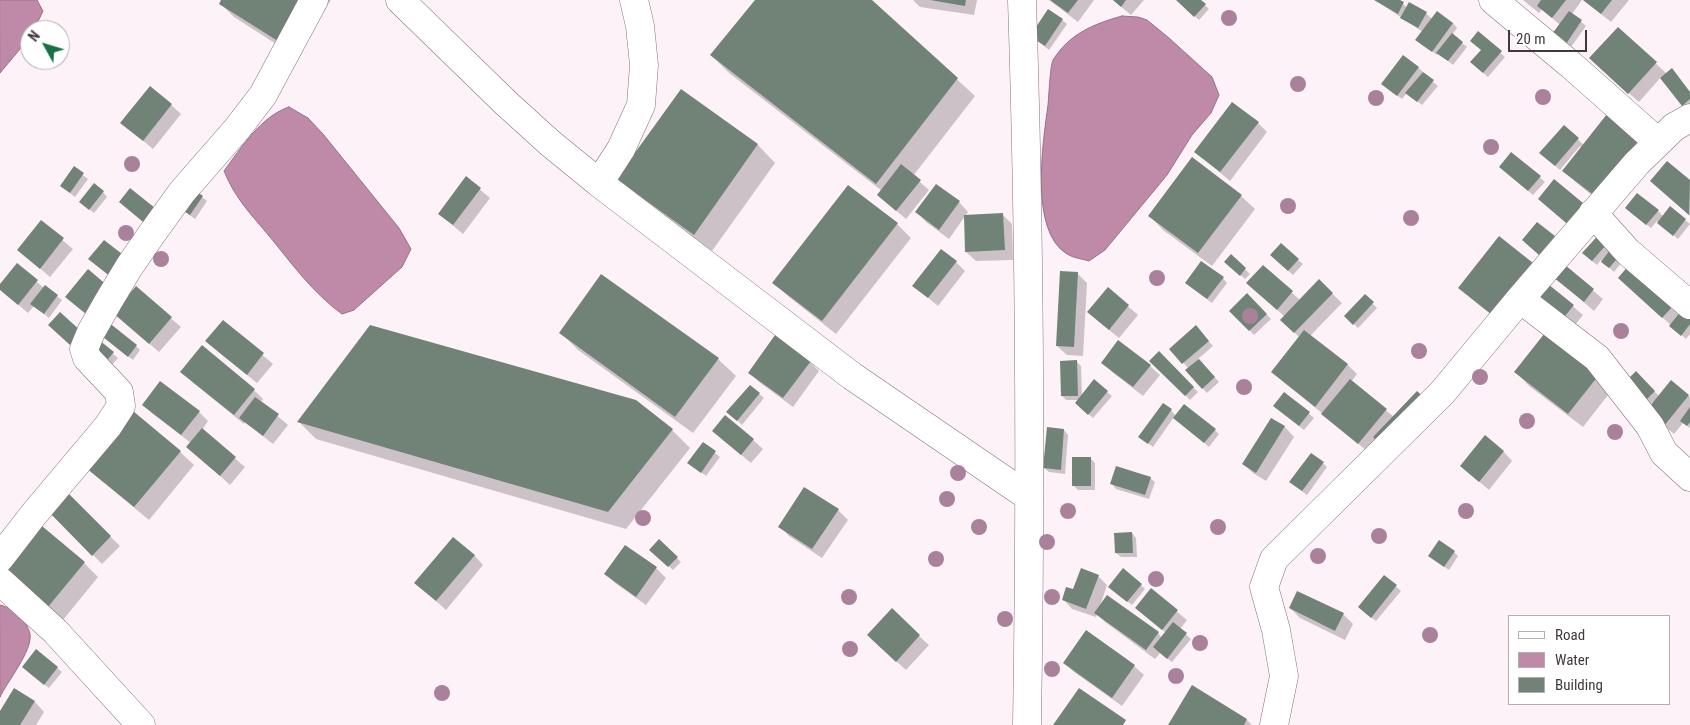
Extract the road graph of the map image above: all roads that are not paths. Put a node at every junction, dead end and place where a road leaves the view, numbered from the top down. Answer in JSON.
{"nodes":[{"id":1,"x":314,"y":0,"type":"edge"},
{"id":2,"x":400,"y":0,"type":"edge"},
{"id":3,"x":634,"y":0,"type":"edge"},
{"id":4,"x":1022,"y":0,"type":"edge"},
{"id":5,"x":1492,"y":0,"type":"edge"},
{"id":6,"x":1690,"y":118,"type":"edge"},
{"id":7,"x":1658,"y":142,"type":"junction"},
{"id":8,"x":599,"y":183,"type":"junction"},
{"id":9,"x":1593,"y":213,"type":"junction"},
{"id":10,"x":1520,"y":299,"type":"junction"},
{"id":11,"x":1690,"y":305,"type":"edge"},
{"id":12,"x":1690,"y":477,"type":"edge"},
{"id":13,"x":1029,"y":497,"type":"junction"},
{"id":14,"x":0,"y":558,"type":"edge"},
{"id":15,"x":0,"y":581,"type":"edge"},
{"id":16,"x":141,"y":725,"type":"edge"},
{"id":17,"x":1027,"y":725,"type":"edge"},
{"id":18,"x":1274,"y":725,"type":"edge"}],
"edges":[{"from":1,"to":14,"type":"street"},
{"from":2,"to":8,"type":"street"},
{"from":3,"to":8,"type":"street"},
{"from":4,"to":13,"type":"street"},
{"from":5,"to":7,"type":"street"},
{"from":6,"to":7,"type":"street"},
{"from":7,"to":9,"type":"street"},
{"from":8,"to":13,"type":"street"},
{"from":9,"to":10,"type":"street"},
{"from":9,"to":11,"type":"street"},
{"from":10,"to":12,"type":"street"},
{"from":10,"to":18,"type":"street"},
{"from":13,"to":17,"type":"street"},
{"from":15,"to":16,"type":"street"}]}
